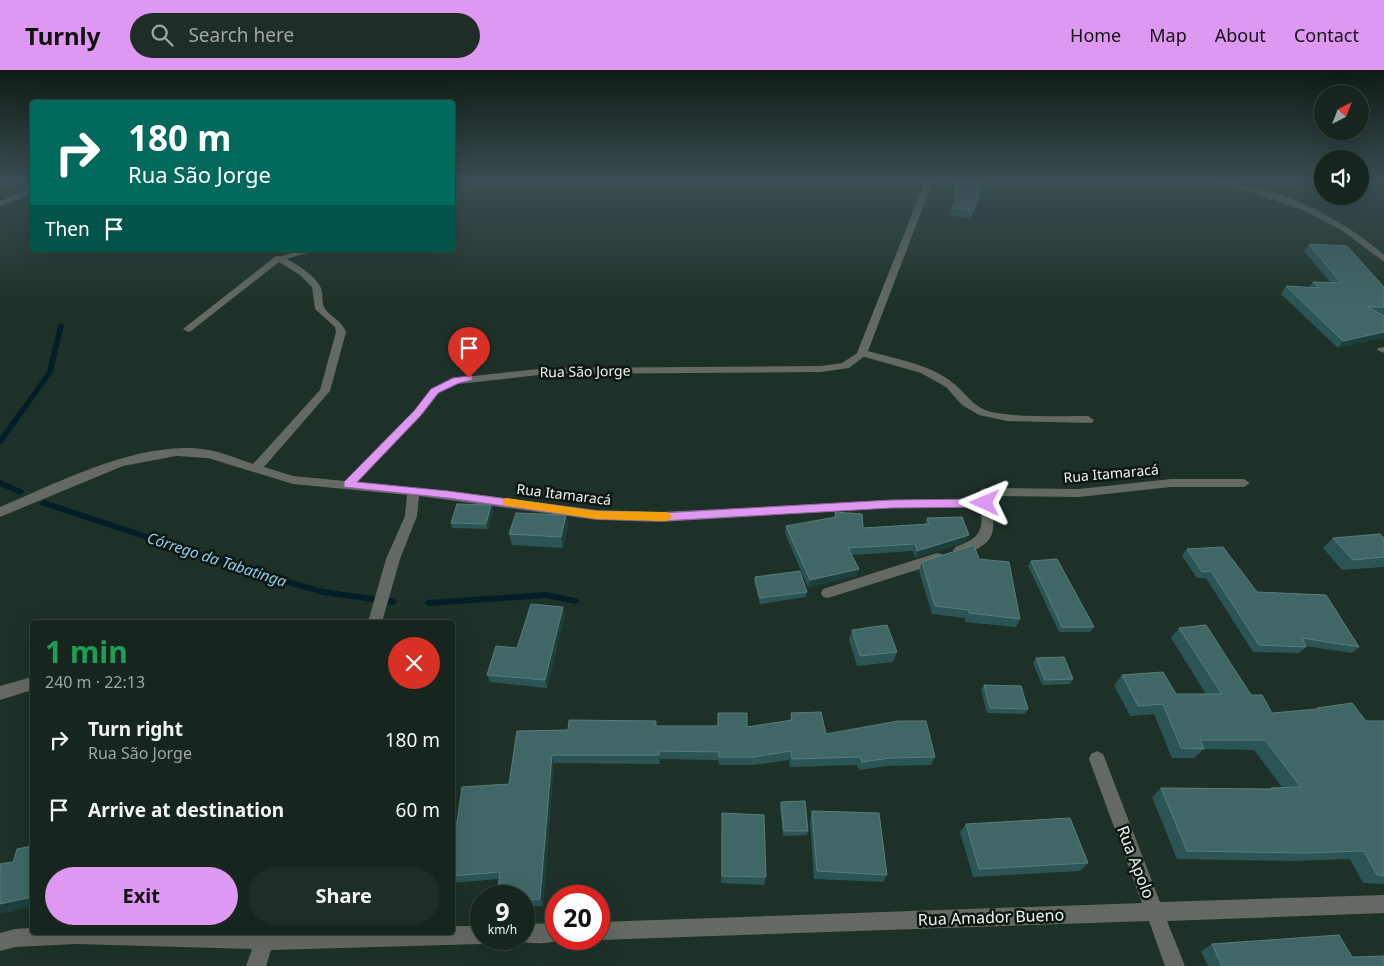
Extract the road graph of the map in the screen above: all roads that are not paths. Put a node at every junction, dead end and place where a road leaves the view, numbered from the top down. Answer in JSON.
{"nodes":[{"id":1,"x":913,"y":223,"type":"edge"},
{"id":2,"x":1339,"y":223,"type":"edge"},
{"id":3,"x":297,"y":252,"type":"edge"},
{"id":4,"x":279,"y":258,"type":"junction"},
{"id":5,"x":1384,"y":258,"type":"edge"},
{"id":6,"x":188,"y":329,"type":"dead end"},
{"id":7,"x":862,"y":353,"type":"junction"},
{"id":8,"x":1088,"y":420,"type":"dead end"},
{"id":9,"x":256,"y":468,"type":"junction"},
{"id":10,"x":1244,"y":483,"type":"dead end"},
{"id":11,"x":348,"y":485,"type":"junction"},
{"id":12,"x":414,"y":491,"type":"junction"},
{"id":13,"x":984,"y":500,"type":"junction"},
{"id":14,"x":0,"y":512,"type":"edge"},
{"id":15,"x":828,"y":593,"type":"dead end"},
{"id":16,"x":376,"y":620,"type":"edge"},
{"id":17,"x":30,"y":685,"type":"edge"},
{"id":18,"x":0,"y":693,"type":"edge"},
{"id":19,"x":1096,"y":759,"type":"dead end"},
{"id":20,"x":1384,"y":904,"type":"edge"},
{"id":21,"x":1155,"y":912,"type":"junction"},
{"id":22,"x":610,"y":931,"type":"edge"},
{"id":23,"x":470,"y":935,"type":"edge"},
{"id":24,"x":291,"y":937,"type":"edge"},
{"id":25,"x":264,"y":941,"type":"junction"},
{"id":26,"x":0,"y":942,"type":"edge"},
{"id":27,"x":256,"y":966,"type":"edge"},
{"id":28,"x":1175,"y":966,"type":"edge"}],
"edges":[{"from":1,"to":7,"type":"street"},
{"from":2,"to":5,"type":"street"},
{"from":3,"to":4,"type":"street"},
{"from":4,"to":6,"type":"street"},
{"from":4,"to":9,"type":"street"},
{"from":7,"to":8,"type":"street"},
{"from":7,"to":11,"type":"street","name":"Rua São Jorge"},
{"from":9,"to":11,"type":"street","name":"Rua Itamaracá"},
{"from":9,"to":14,"type":"street","name":"Rua Itamaracá"},
{"from":10,"to":13,"type":"street","name":"Rua Itamaracá"},
{"from":11,"to":12,"type":"street","name":"Rua Itamaracá"},
{"from":12,"to":13,"type":"street","name":"Rua Itamaracá"},
{"from":12,"to":16,"type":"street"},
{"from":13,"to":15,"type":"street"},
{"from":17,"to":18,"type":"street"},
{"from":19,"to":21,"type":"street","name":"Rua Apolo"},
{"from":20,"to":21,"type":"street","name":"Rua Amador Bueno"},
{"from":21,"to":22,"type":"street","name":"Rua Amador Bueno"},
{"from":21,"to":28,"type":"street","name":"Rua Apolo"},
{"from":23,"to":24,"type":"street"},
{"from":24,"to":25,"type":"street"},
{"from":25,"to":26,"type":"street"},
{"from":25,"to":27,"type":"street"}]}
